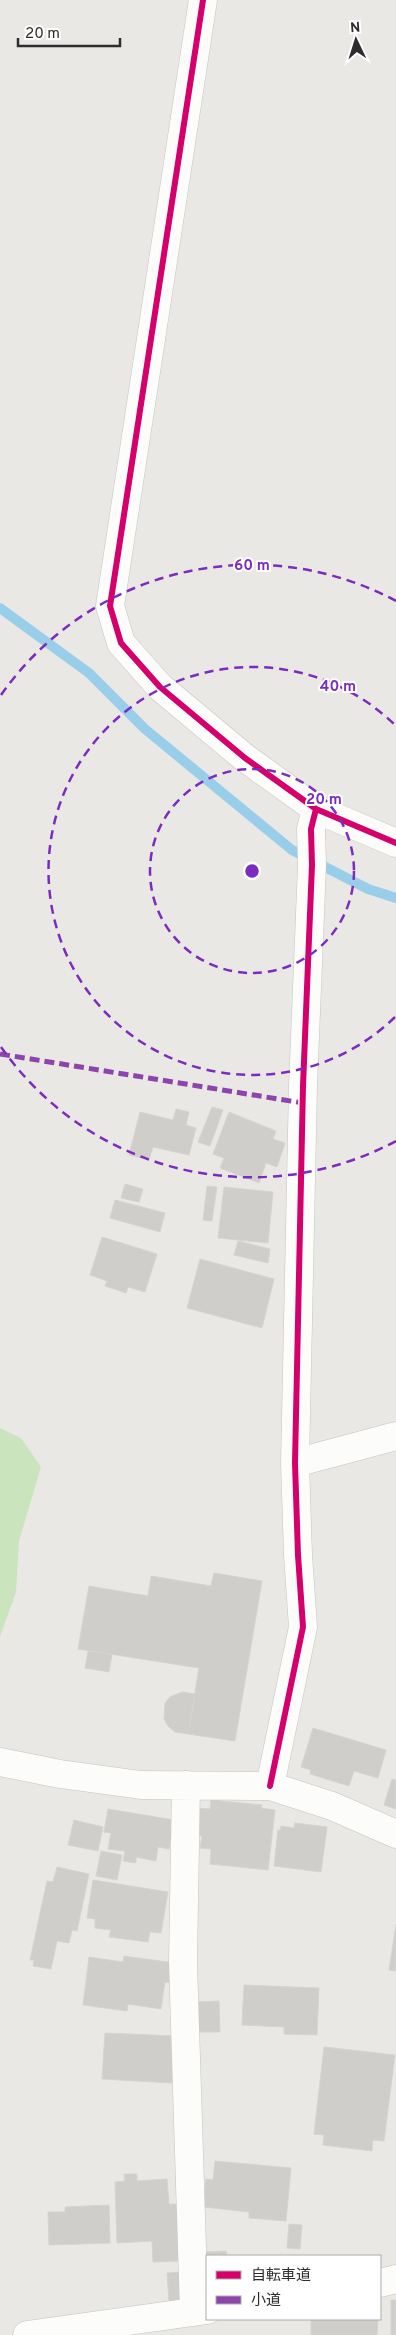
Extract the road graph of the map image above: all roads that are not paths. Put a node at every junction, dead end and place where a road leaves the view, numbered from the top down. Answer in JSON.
{"nodes":[{"id":1,"x":203,"y":0,"type":"edge"},
{"id":2,"x":316,"y":808,"type":"junction"},
{"id":3,"x":396,"y":843,"type":"edge"},
{"id":4,"x":396,"y":1436,"type":"edge"},
{"id":5,"x":296,"y":1463,"type":"junction"},
{"id":6,"x":0,"y":1762,"type":"edge"},
{"id":7,"x":186,"y":1785,"type":"junction"},
{"id":8,"x":270,"y":1786,"type":"junction"},
{"id":9,"x":396,"y":1834,"type":"edge"},
{"id":10,"x":396,"y":2279,"type":"edge"},
{"id":11,"x":381,"y":2283,"type":"edge"},
{"id":12,"x":200,"y":2311,"type":"edge"},
{"id":13,"x":27,"y":2335,"type":"edge"}],
"edges":[{"from":1,"to":2,"type":"street"},
{"from":2,"to":3,"type":"street"},
{"from":2,"to":5,"type":"street"},
{"from":4,"to":5,"type":"street"},
{"from":5,"to":8,"type":"street"},
{"from":6,"to":7,"type":"street"},
{"from":7,"to":8,"type":"street"},
{"from":7,"to":12,"type":"street"},
{"from":8,"to":9,"type":"street"},
{"from":10,"to":11,"type":"street"},
{"from":12,"to":13,"type":"street"}]}
